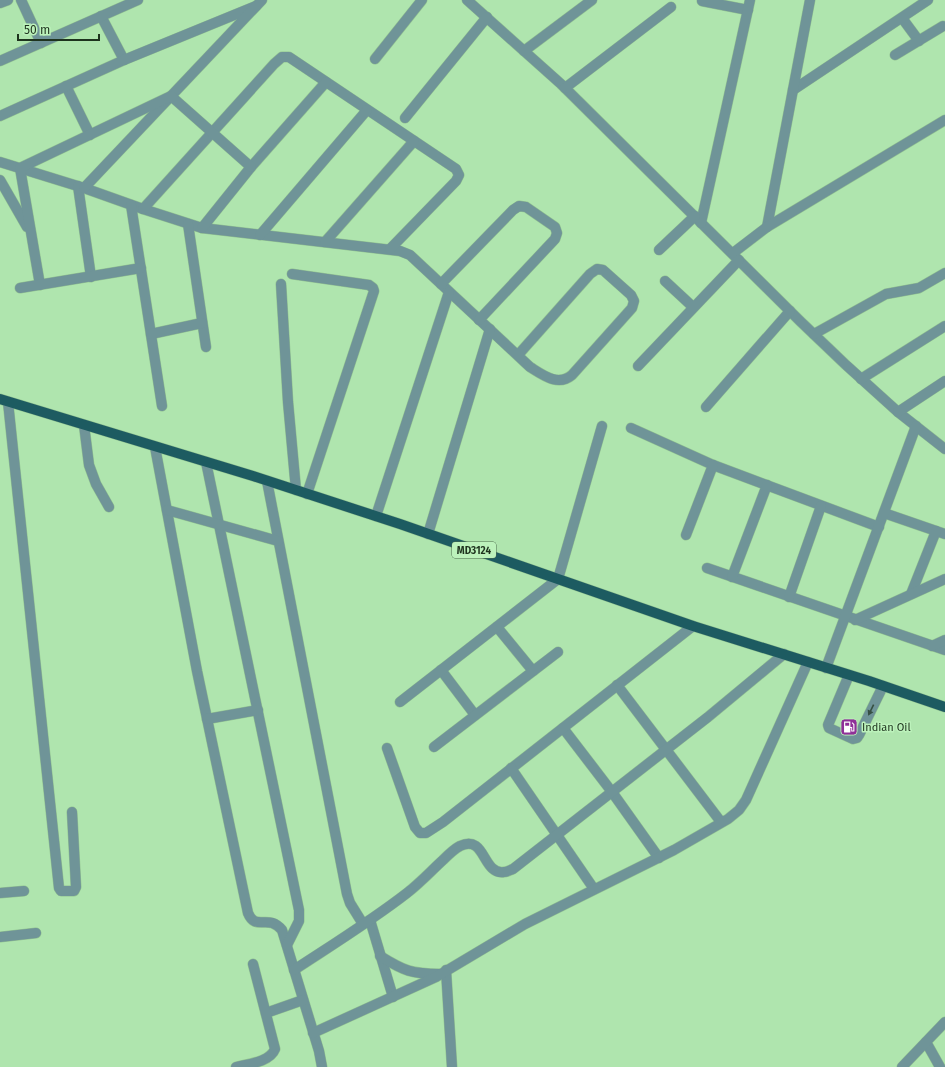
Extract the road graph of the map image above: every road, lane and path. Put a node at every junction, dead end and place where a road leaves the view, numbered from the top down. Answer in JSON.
{"nodes":[{"id":1,"x":8,"y":0,"type":"edge"},
{"id":2,"x":21,"y":0,"type":"edge"},
{"id":3,"x":138,"y":0,"type":"edge"},
{"id":4,"x":422,"y":0,"type":"edge"},
{"id":5,"x":467,"y":0,"type":"edge"},
{"id":6,"x":592,"y":0,"type":"edge"},
{"id":7,"x":702,"y":0,"type":"edge"},
{"id":8,"x":810,"y":0,"type":"edge"},
{"id":9,"x":928,"y":0,"type":"edge"},
{"id":10,"x":0,"y":3,"type":"edge"},
{"id":11,"x":259,"y":3,"type":"edge"},
{"id":12,"x":749,"y":5,"type":"edge"},
{"id":13,"x":671,"y":7,"type":"dead end"},
{"id":14,"x":101,"y":16,"type":"junction"},
{"id":15,"x":487,"y":17,"type":"junction"},
{"id":16,"x":902,"y":18,"type":"junction"},
{"id":17,"x":943,"y":26,"type":"dead end"},
{"id":18,"x":919,"y":41,"type":"junction"},
{"id":19,"x":41,"y":43,"type":"junction"},
{"id":20,"x":524,"y":50,"type":"junction"},
{"id":21,"x":895,"y":55,"type":"dead end"},
{"id":22,"x":375,"y":59,"type":"dead end"},
{"id":23,"x":124,"y":60,"type":"junction"},
{"id":24,"x":0,"y":61,"type":"edge"},
{"id":25,"x":326,"y":82,"type":"junction"},
{"id":26,"x":66,"y":86,"type":"junction"},
{"id":27,"x":565,"y":88,"type":"junction"},
{"id":28,"x":793,"y":90,"type":"junction"},
{"id":29,"x":171,"y":96,"type":"junction"},
{"id":30,"x":367,"y":110,"type":"junction"},
{"id":31,"x":0,"y":116,"type":"edge"},
{"id":32,"x":405,"y":118,"type":"dead end"},
{"id":33,"x":945,"y":120,"type":"edge"},
{"id":34,"x":212,"y":132,"type":"junction"},
{"id":35,"x":90,"y":135,"type":"junction"},
{"id":36,"x":414,"y":141,"type":"junction"},
{"id":37,"x":0,"y":162,"type":"edge"},
{"id":38,"x":251,"y":167,"type":"junction"},
{"id":39,"x":20,"y":168,"type":"junction"},
{"id":40,"x":0,"y":180,"type":"edge"},
{"id":41,"x":81,"y":187,"type":"junction"},
{"id":42,"x":131,"y":205,"type":"junction"},
{"id":43,"x":143,"y":209,"type":"junction"},
{"id":44,"x":698,"y":219,"type":"junction"},
{"id":45,"x":188,"y":224,"type":"junction"},
{"id":46,"x":767,"y":227,"type":"junction"},
{"id":47,"x":202,"y":228,"type":"junction"},
{"id":48,"x":31,"y":234,"type":"junction"},
{"id":49,"x":260,"y":235,"type":"junction"},
{"id":50,"x":325,"y":242,"type":"junction"},
{"id":51,"x":390,"y":249,"type":"junction"},
{"id":52,"x":659,"y":250,"type":"dead end"},
{"id":53,"x":736,"y":256,"type":"junction"},
{"id":54,"x":141,"y":268,"type":"junction"},
{"id":55,"x":945,"y":273,"type":"edge"},
{"id":56,"x":292,"y":274,"type":"dead end"},
{"id":57,"x":91,"y":277,"type":"junction"},
{"id":58,"x":666,"y":281,"type":"dead end"},
{"id":59,"x":281,"y":284,"type":"dead end"},
{"id":60,"x":441,"y":284,"type":"junction"},
{"id":61,"x":40,"y":285,"type":"junction"},
{"id":62,"x":20,"y":288,"type":"dead end"},
{"id":63,"x":449,"y":292,"type":"junction"},
{"id":64,"x":693,"y":307,"type":"junction"},
{"id":65,"x":790,"y":311,"type":"junction"},
{"id":66,"x":479,"y":320,"type":"junction"},
{"id":67,"x":202,"y":323,"type":"junction"},
{"id":68,"x":945,"y":326,"type":"edge"},
{"id":69,"x":490,"y":329,"type":"junction"},
{"id":70,"x":151,"y":334,"type":"junction"},
{"id":71,"x":814,"y":334,"type":"junction"},
{"id":72,"x":206,"y":347,"type":"dead end"},
{"id":73,"x":518,"y":355,"type":"junction"},
{"id":74,"x":638,"y":366,"type":"dead end"},
{"id":75,"x":861,"y":379,"type":"junction"},
{"id":76,"x":945,"y":381,"type":"edge"},
{"id":77,"x":4,"y":400,"type":"edge"},
{"id":78,"x":162,"y":406,"type":"dead end"},
{"id":79,"x":706,"y":407,"type":"dead end"},
{"id":80,"x":898,"y":412,"type":"junction"},
{"id":81,"x":84,"y":425,"type":"junction"},
{"id":82,"x":602,"y":426,"type":"dead end"},
{"id":83,"x":916,"y":426,"type":"junction"},
{"id":84,"x":632,"y":428,"type":"dead end"},
{"id":85,"x":155,"y":447,"type":"junction"},
{"id":86,"x":945,"y":449,"type":"edge"},
{"id":87,"x":206,"y":462,"type":"junction"},
{"id":88,"x":713,"y":465,"type":"junction"},
{"id":89,"x":267,"y":481,"type":"junction"},
{"id":90,"x":767,"y":485,"type":"junction"},
{"id":91,"x":296,"y":490,"type":"junction"},
{"id":92,"x":307,"y":494,"type":"junction"},
{"id":93,"x":821,"y":506,"type":"junction"},
{"id":94,"x":109,"y":508,"type":"dead end"},
{"id":95,"x":167,"y":510,"type":"junction"},
{"id":96,"x":884,"y":513,"type":"junction"},
{"id":97,"x":376,"y":516,"type":"junction"},
{"id":98,"x":220,"y":524,"type":"junction"},
{"id":99,"x":879,"y":527,"type":"junction"},
{"id":100,"x":940,"y":532,"type":"edge"},
{"id":101,"x":428,"y":534,"type":"junction"},
{"id":102,"x":686,"y":535,"type":"dead end"},
{"id":103,"x":278,"y":541,"type":"junction"},
{"id":104,"x":707,"y":568,"type":"dead end"},
{"id":105,"x":732,"y":577,"type":"junction"},
{"id":106,"x":558,"y":579,"type":"junction"},
{"id":107,"x":945,"y":579,"type":"edge"},
{"id":108,"x":911,"y":594,"type":"junction"},
{"id":109,"x":789,"y":597,"type":"junction"},
{"id":110,"x":850,"y":618,"type":"junction"},
{"id":111,"x":692,"y":626,"type":"junction"},
{"id":112,"x":497,"y":627,"type":"junction"},
{"id":113,"x":945,"y":640,"type":"edge"},
{"id":114,"x":932,"y":646,"type":"junction"},
{"id":115,"x":945,"y":650,"type":"edge"},
{"id":116,"x":558,"y":652,"type":"dead end"},
{"id":117,"x":784,"y":654,"type":"junction"},
{"id":118,"x":808,"y":662,"type":"junction"},
{"id":119,"x":826,"y":668,"type":"junction"},
{"id":120,"x":441,"y":670,"type":"junction"},
{"id":121,"x":533,"y":671,"type":"junction"},
{"id":122,"x":849,"y":674,"type":"junction"},
{"id":123,"x":618,"y":685,"type":"junction"},
{"id":124,"x":883,"y":686,"type":"junction"},
{"id":125,"x":400,"y":702,"type":"dead end"},
{"id":126,"x":945,"y":707,"type":"edge"},
{"id":127,"x":258,"y":710,"type":"junction"},
{"id":128,"x":475,"y":716,"type":"junction"},
{"id":129,"x":207,"y":719,"type":"junction"},
{"id":130,"x":563,"y":728,"type":"junction"},
{"id":131,"x":434,"y":747,"type":"dead end"},
{"id":132,"x":388,"y":748,"type":"dead end"},
{"id":133,"x":666,"y":750,"type":"junction"},
{"id":134,"x":511,"y":768,"type":"junction"},
{"id":135,"x":612,"y":792,"type":"junction"},
{"id":136,"x":72,"y":812,"type":"dead end"},
{"id":137,"x":721,"y":822,"type":"junction"},
{"id":138,"x":557,"y":834,"type":"junction"},
{"id":139,"x":658,"y":858,"type":"junction"},
{"id":140,"x":594,"y":889,"type":"junction"},
{"id":141,"x":24,"y":891,"type":"dead end"},
{"id":142,"x":0,"y":893,"type":"edge"},
{"id":143,"x":366,"y":922,"type":"junction"},
{"id":144,"x":36,"y":933,"type":"dead end"},
{"id":145,"x":0,"y":937,"type":"edge"},
{"id":146,"x":286,"y":946,"type":"junction"},
{"id":147,"x":380,"y":956,"type":"junction"},
{"id":148,"x":253,"y":964,"type":"dead end"},
{"id":149,"x":294,"y":970,"type":"junction"},
{"id":150,"x":443,"y":972,"type":"junction"},
{"id":151,"x":393,"y":997,"type":"junction"},
{"id":152,"x":302,"y":1000,"type":"junction"},
{"id":153,"x":266,"y":1013,"type":"junction"},
{"id":154,"x":945,"y":1022,"type":"edge"},
{"id":155,"x":313,"y":1034,"type":"junction"},
{"id":156,"x":926,"y":1042,"type":"junction"},
{"id":157,"x":236,"y":1067,"type":"edge"},
{"id":158,"x":322,"y":1067,"type":"edge"},
{"id":159,"x":452,"y":1067,"type":"edge"},
{"id":160,"x":902,"y":1067,"type":"edge"},
{"id":161,"x":940,"y":1067,"type":"edge"}],
"edges":[{"from":1,"to":10,"type":"street"},
{"from":2,"to":19,"type":"street"},
{"from":3,"to":14,"type":"street"},
{"from":4,"to":22,"type":"street"},
{"from":5,"to":15,"type":"street"},
{"from":6,"to":20,"type":"street"},
{"from":7,"to":12,"type":"street"},
{"from":8,"to":28,"type":"street"},
{"from":9,"to":16,"type":"street"},
{"from":11,"to":23,"type":"street"},
{"from":11,"to":29,"type":"street"},
{"from":12,"to":44,"type":"street"},
{"from":13,"to":27,"type":"street"},
{"from":14,"to":19,"type":"street"},
{"from":14,"to":23,"type":"street"},
{"from":15,"to":20,"type":"street"},
{"from":15,"to":32,"type":"street"},
{"from":16,"to":18,"type":"street"},
{"from":16,"to":28,"type":"street"},
{"from":17,"to":18,"type":"street"},
{"from":18,"to":21,"type":"street"},
{"from":19,"to":24,"type":"street"},
{"from":20,"to":27,"type":"street"},
{"from":23,"to":26,"type":"street"},
{"from":25,"to":30,"type":"street"},
{"from":25,"to":34,"type":"street"},
{"from":25,"to":38,"type":"street"},
{"from":26,"to":31,"type":"street"},
{"from":26,"to":35,"type":"street"},
{"from":27,"to":44,"type":"street"},
{"from":28,"to":46,"type":"street"},
{"from":29,"to":34,"type":"street"},
{"from":29,"to":35,"type":"street"},
{"from":29,"to":41,"type":"street"},
{"from":30,"to":36,"type":"street"},
{"from":30,"to":49,"type":"street"},
{"from":33,"to":46,"type":"street"},
{"from":34,"to":38,"type":"street"},
{"from":34,"to":43,"type":"street"},
{"from":35,"to":39,"type":"street"},
{"from":36,"to":50,"type":"street"},
{"from":36,"to":51,"type":"street"},
{"from":37,"to":39,"type":"street"},
{"from":38,"to":47,"type":"street"},
{"from":39,"to":41,"type":"street"},
{"from":39,"to":48,"type":"street"},
{"from":40,"to":48,"type":"street"},
{"from":41,"to":42,"type":"street"},
{"from":41,"to":57,"type":"street"},
{"from":42,"to":43,"type":"street"},
{"from":42,"to":54,"type":"street"},
{"from":43,"to":45,"type":"street"},
{"from":44,"to":52,"type":"street"},
{"from":44,"to":53,"type":"street"},
{"from":45,"to":47,"type":"street"},
{"from":45,"to":67,"type":"street"},
{"from":46,"to":53,"type":"street"},
{"from":47,"to":49,"type":"street"},
{"from":48,"to":61,"type":"street"},
{"from":49,"to":50,"type":"street"},
{"from":50,"to":51,"type":"street"},
{"from":51,"to":60,"type":"street"},
{"from":53,"to":64,"type":"street"},
{"from":53,"to":65,"type":"street"},
{"from":54,"to":57,"type":"street"},
{"from":54,"to":70,"type":"street"},
{"from":55,"to":71,"type":"street"},
{"from":56,"to":92,"type":"street"},
{"from":57,"to":61,"type":"street"},
{"from":58,"to":64,"type":"street"},
{"from":59,"to":91,"type":"street"},
{"from":60,"to":63,"type":"street"},
{"from":60,"to":66,"type":"street"},
{"from":61,"to":62,"type":"street"},
{"from":63,"to":66,"type":"street"},
{"from":63,"to":97,"type":"street"},
{"from":64,"to":74,"type":"street"},
{"from":65,"to":71,"type":"street"},
{"from":65,"to":79,"type":"street"},
{"from":66,"to":69,"type":"street"},
{"from":67,"to":70,"type":"street"},
{"from":67,"to":72,"type":"street"},
{"from":68,"to":75,"type":"street"},
{"from":69,"to":73,"type":"street"},
{"from":69,"to":101,"type":"street"},
{"from":70,"to":78,"type":"street"},
{"from":71,"to":75,"type":"street"},
{"from":73,"to":73,"type":"street"},
{"from":75,"to":80,"type":"street"},
{"from":76,"to":80,"type":"street"},
{"from":77,"to":81,"type":"main road","number":"MD3124"},
{"from":77,"to":136,"type":"street"},
{"from":80,"to":83,"type":"street"},
{"from":81,"to":85,"type":"main road","number":"MD3124"},
{"from":81,"to":94,"type":"street"},
{"from":82,"to":106,"type":"street"},
{"from":83,"to":86,"type":"street"},
{"from":83,"to":96,"type":"street"},
{"from":84,"to":88,"type":"street"},
{"from":85,"to":87,"type":"main road","number":"MD3124"},
{"from":85,"to":95,"type":"street"},
{"from":87,"to":89,"type":"main road","number":"MD3124"},
{"from":87,"to":98,"type":"street"},
{"from":88,"to":90,"type":"street"},
{"from":88,"to":102,"type":"street"},
{"from":89,"to":91,"type":"main road","number":"MD3124"},
{"from":89,"to":103,"type":"street"},
{"from":90,"to":93,"type":"street"},
{"from":90,"to":105,"type":"street"},
{"from":91,"to":92,"type":"main road","number":"MD3124"},
{"from":92,"to":97,"type":"main road","number":"MD3124"},
{"from":93,"to":99,"type":"street"},
{"from":93,"to":109,"type":"street"},
{"from":95,"to":98,"type":"street"},
{"from":95,"to":129,"type":"street"},
{"from":96,"to":99,"type":"street"},
{"from":96,"to":100,"type":"street"},
{"from":97,"to":101,"type":"main road","number":"MD3124"},
{"from":98,"to":103,"type":"street"},
{"from":98,"to":127,"type":"street"},
{"from":99,"to":110,"type":"street"},
{"from":100,"to":108,"type":"street"},
{"from":101,"to":106,"type":"main road","number":"MD3124"},
{"from":103,"to":143,"type":"street"},
{"from":104,"to":105,"type":"street"},
{"from":105,"to":109,"type":"street"},
{"from":106,"to":111,"type":"main road","number":"MD3124"},
{"from":106,"to":112,"type":"street"},
{"from":107,"to":108,"type":"street"},
{"from":108,"to":110,"type":"street"},
{"from":109,"to":110,"type":"street"},
{"from":110,"to":114,"type":"street"},
{"from":110,"to":119,"type":"street"},
{"from":111,"to":117,"type":"main road","number":"MD3124"},
{"from":111,"to":123,"type":"street"},
{"from":112,"to":120,"type":"street"},
{"from":112,"to":121,"type":"street"},
{"from":113,"to":114,"type":"street"},
{"from":114,"to":115,"type":"street"},
{"from":116,"to":121,"type":"street"},
{"from":117,"to":118,"type":"main road","number":"MD3124"},
{"from":117,"to":133,"type":"street"},
{"from":118,"to":119,"type":"main road","number":"MD3124"},
{"from":118,"to":137,"type":"street"},
{"from":119,"to":122,"type":"main road","number":"MD3124"},
{"from":120,"to":125,"type":"street"},
{"from":120,"to":128,"type":"street"},
{"from":121,"to":128,"type":"street"},
{"from":122,"to":124,"type":"main road","number":"MD3124"},
{"from":124,"to":122,"type":"street","one_way":true},
{"from":123,"to":130,"type":"street"},
{"from":123,"to":133,"type":"street"},
{"from":124,"to":126,"type":"main road","number":"MD3124"},
{"from":127,"to":129,"type":"street"},
{"from":127,"to":146,"type":"street"},
{"from":128,"to":131,"type":"street"},
{"from":129,"to":146,"type":"street"},
{"from":130,"to":134,"type":"street"},
{"from":130,"to":135,"type":"street"},
{"from":132,"to":134,"type":"street"},
{"from":133,"to":135,"type":"street"},
{"from":133,"to":137,"type":"street"},
{"from":134,"to":138,"type":"street"},
{"from":135,"to":138,"type":"street"},
{"from":135,"to":139,"type":"street"},
{"from":137,"to":139,"type":"street"},
{"from":138,"to":140,"type":"street"},
{"from":138,"to":143,"type":"street"},
{"from":139,"to":140,"type":"street"},
{"from":140,"to":150,"type":"street"},
{"from":141,"to":142,"type":"street"},
{"from":143,"to":147,"type":"street"},
{"from":143,"to":149,"type":"street"},
{"from":144,"to":145,"type":"street"},
{"from":146,"to":149,"type":"street"},
{"from":147,"to":150,"type":"street"},
{"from":147,"to":151,"type":"street"},
{"from":148,"to":153,"type":"street"},
{"from":149,"to":152,"type":"street"},
{"from":150,"to":151,"type":"street"},
{"from":150,"to":159,"type":"street"},
{"from":151,"to":155,"type":"street"},
{"from":152,"to":153,"type":"street"},
{"from":152,"to":155,"type":"street"},
{"from":153,"to":157,"type":"street"},
{"from":154,"to":156,"type":"street"},
{"from":155,"to":158,"type":"street"},
{"from":156,"to":160,"type":"street"},
{"from":156,"to":161,"type":"street"}]}
